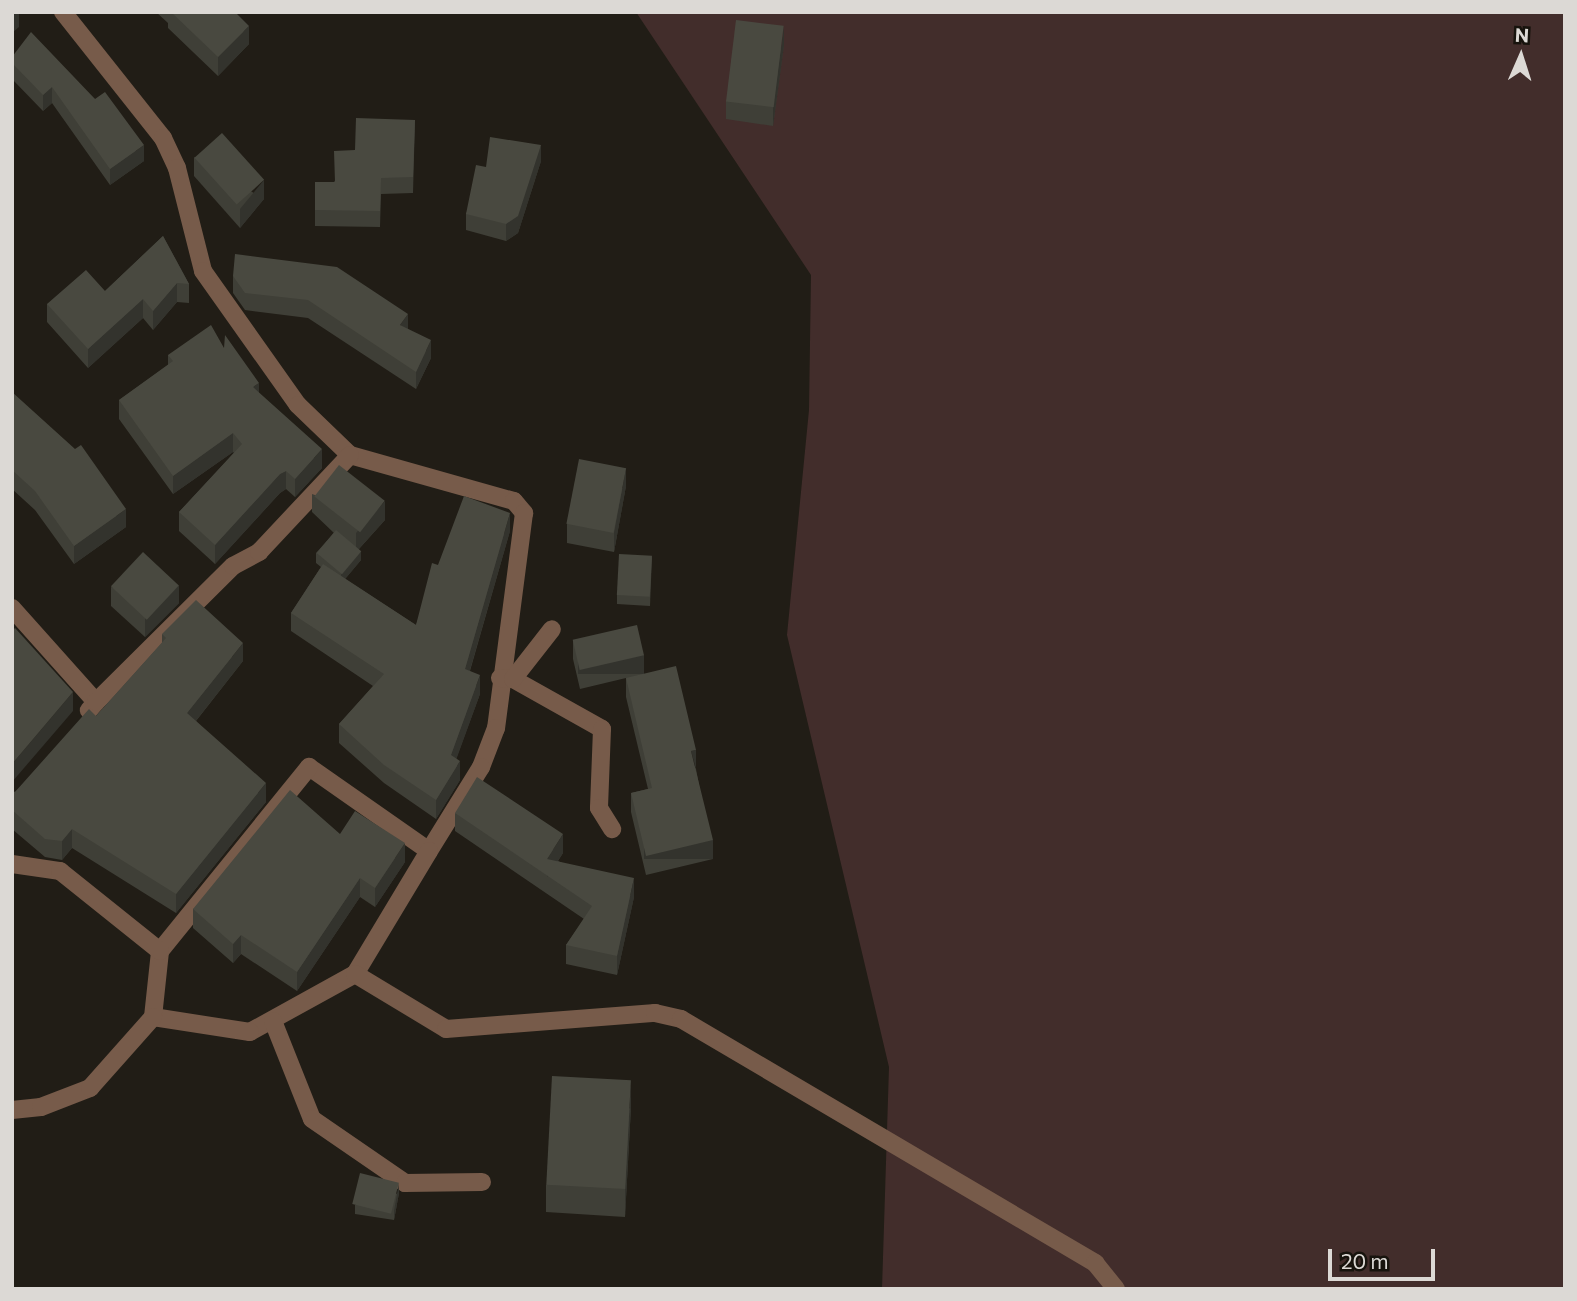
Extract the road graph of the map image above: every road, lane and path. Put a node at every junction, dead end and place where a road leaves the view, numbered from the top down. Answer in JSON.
{"nodes":[{"id":1,"x":63,"y":12,"type":"edge"},
{"id":2,"x":350,"y":455,"type":"junction"},
{"id":3,"x":12,"y":608,"type":"edge"},
{"id":4,"x":552,"y":629,"type":"dead end"},
{"id":5,"x":507,"y":678,"type":"junction"},
{"id":6,"x":96,"y":702,"type":"junction"},
{"id":7,"x":79,"y":722,"type":"edge"},
{"id":8,"x":612,"y":829,"type":"dead end"},
{"id":9,"x":429,"y":851,"type":"junction"},
{"id":10,"x":12,"y":864,"type":"edge"},
{"id":11,"x":160,"y":951,"type":"junction"},
{"id":12,"x":355,"y":974,"type":"junction"},
{"id":13,"x":153,"y":1017,"type":"junction"},
{"id":14,"x":273,"y":1021,"type":"junction"},
{"id":15,"x":12,"y":1110,"type":"edge"},
{"id":16,"x":481,"y":1182,"type":"dead end"},
{"id":17,"x":1116,"y":1289,"type":"edge"}],
"edges":[{"from":1,"to":2,"type":"street"},
{"from":2,"to":5,"type":"street"},
{"from":2,"to":6,"type":"street"},
{"from":3,"to":6,"type":"street"},
{"from":4,"to":5,"type":"street"},
{"from":5,"to":8,"type":"street"},
{"from":5,"to":9,"type":"street"},
{"from":6,"to":7,"type":"street"},
{"from":9,"to":11,"type":"street"},
{"from":9,"to":12,"type":"street"},
{"from":10,"to":11,"type":"street"},
{"from":11,"to":13,"type":"street"},
{"from":12,"to":14,"type":"street"},
{"from":12,"to":17,"type":"street"},
{"from":13,"to":14,"type":"street"},
{"from":13,"to":15,"type":"street"},
{"from":14,"to":16,"type":"street"}]}
